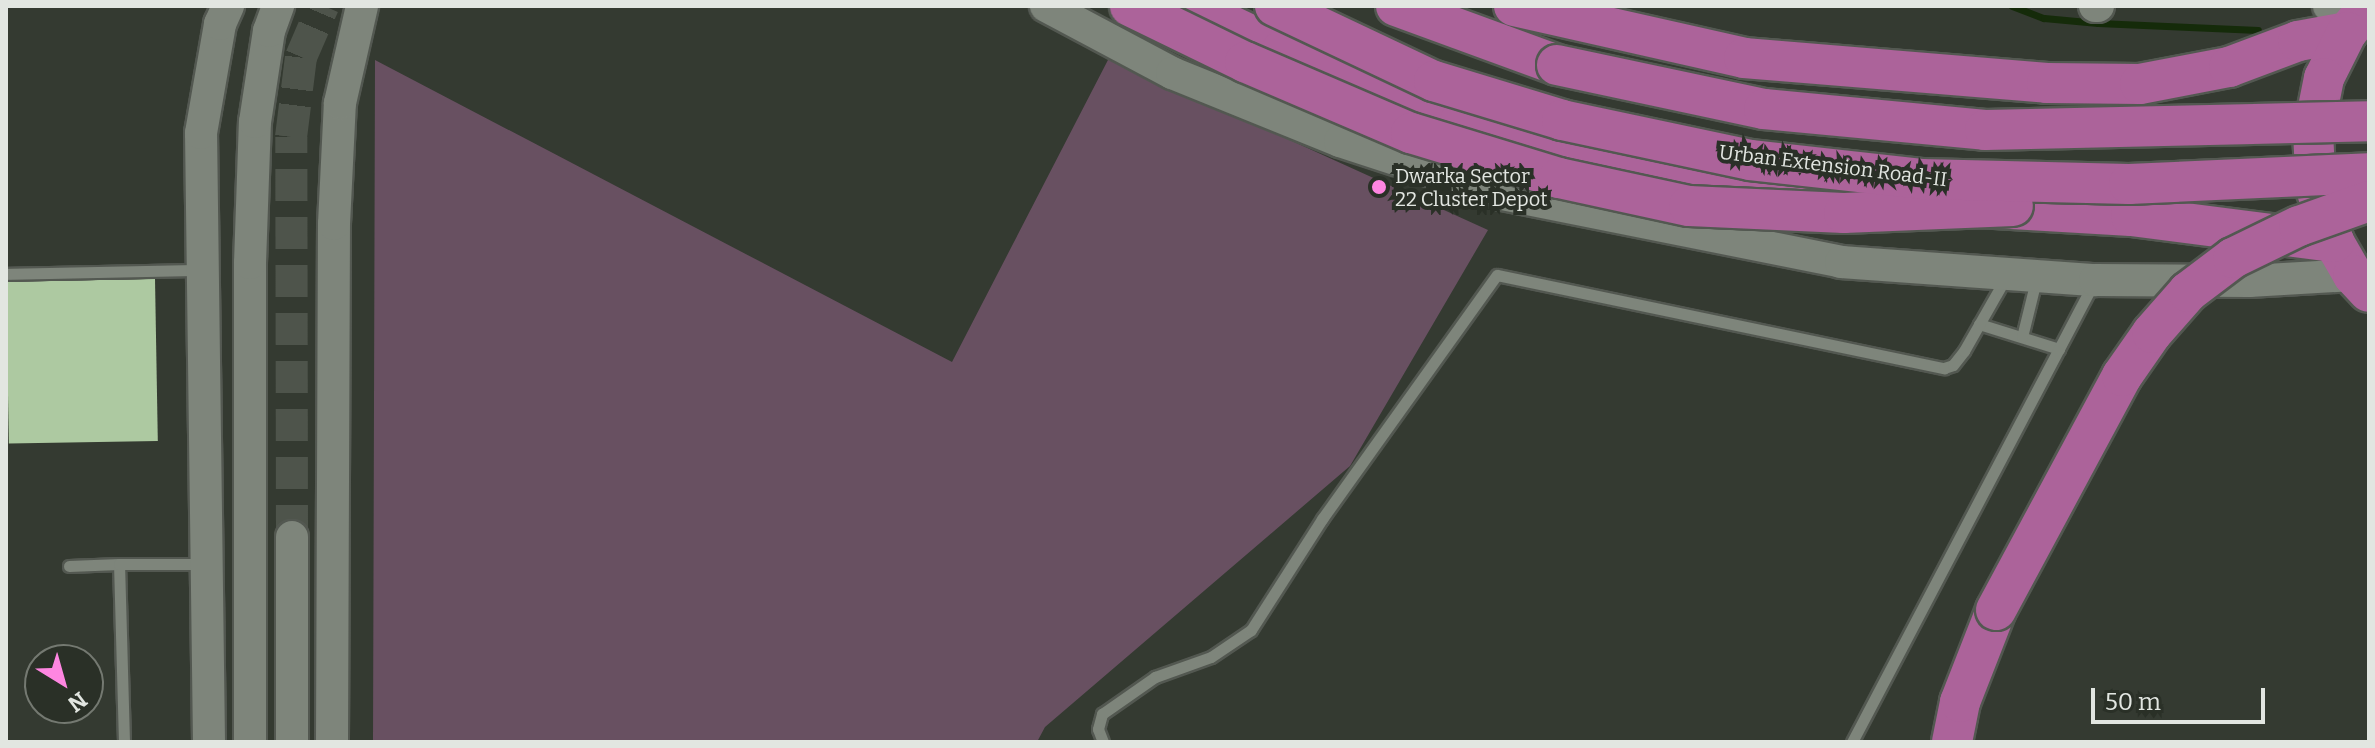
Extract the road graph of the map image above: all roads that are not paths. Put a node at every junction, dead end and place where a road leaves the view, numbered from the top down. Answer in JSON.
{"nodes":[{"id":1,"x":228,"y":6,"type":"edge"},
{"id":2,"x":278,"y":6,"type":"edge"},
{"id":3,"x":362,"y":6,"type":"edge"},
{"id":4,"x":1046,"y":6,"type":"edge"},
{"id":5,"x":1130,"y":6,"type":"edge"},
{"id":6,"x":1190,"y":6,"type":"edge"},
{"id":7,"x":1275,"y":6,"type":"edge"},
{"id":8,"x":1396,"y":6,"type":"edge"},
{"id":9,"x":1514,"y":6,"type":"edge"},
{"id":10,"x":2351,"y":16,"type":"edge"},
{"id":11,"x":2369,"y":121,"type":"edge"},
{"id":12,"x":2369,"y":173,"type":"edge"},
{"id":13,"x":2129,"y":184,"type":"junction"},
{"id":14,"x":2369,"y":201,"type":"edge"},
{"id":15,"x":204,"y":270,"type":"junction"},
{"id":16,"x":2352,"y":270,"type":"edge"},
{"id":17,"x":6,"y":274,"type":"edge"},
{"id":18,"x":2022,"y":275,"type":"junction"},
{"id":19,"x":2095,"y":280,"type":"junction"},
{"id":20,"x":1979,"y":324,"type":"junction"},
{"id":21,"x":2022,"y":337,"type":"junction"},
{"id":22,"x":2059,"y":349,"type":"junction"},
{"id":23,"x":206,"y":463,"type":"junction"},
{"id":24,"x":250,"y":499,"type":"junction"},
{"id":25,"x":292,"y":537,"type":"tunnel mouth"},
{"id":26,"x":119,"y":564,"type":"junction"},
{"id":27,"x":207,"y":564,"type":"junction"},
{"id":28,"x":69,"y":566,"type":"dead end"},
{"id":29,"x":124,"y":742,"type":"edge"},
{"id":30,"x":209,"y":742,"type":"edge"},
{"id":31,"x":250,"y":742,"type":"edge"},
{"id":32,"x":292,"y":742,"type":"edge"},
{"id":33,"x":332,"y":742,"type":"edge"},
{"id":34,"x":1103,"y":742,"type":"edge"},
{"id":35,"x":1852,"y":742,"type":"edge"},
{"id":36,"x":1952,"y":742,"type":"edge"}],
"edges":[{"from":1,"to":15,"type":"street"},
{"from":2,"to":24,"type":"street"},
{"from":3,"to":33,"type":"street"},
{"from":4,"to":18,"type":"street"},
{"from":5,"to":13,"type":"highway","bridge":true},
{"from":6,"to":16,"type":"highway"},
{"from":7,"to":13,"type":"highway","name":"Urban Extension Road-II","bridge":true},
{"from":8,"to":11,"type":"highway","bridge":true},
{"from":9,"to":10,"type":"highway"},
{"from":10,"to":16,"type":"highway"},
{"from":12,"to":13,"type":"highway","name":"Urban Extension Road-II","bridge":true},
{"from":14,"to":36,"type":"highway","bridge":true},
{"from":15,"to":17,"type":"lane"},
{"from":15,"to":23,"type":"street"},
{"from":16,"to":19,"type":"street"},
{"from":18,"to":19,"type":"street"},
{"from":18,"to":20,"type":"lane"},
{"from":18,"to":21,"type":"lane"},
{"from":19,"to":22,"type":"lane"},
{"from":20,"to":21,"type":"lane"},
{"from":20,"to":34,"type":"lane"},
{"from":21,"to":22,"type":"lane"},
{"from":22,"to":35,"type":"lane"},
{"from":23,"to":24,"type":"street"},
{"from":23,"to":27,"type":"street"},
{"from":24,"to":31,"type":"street"},
{"from":25,"to":32,"type":"street"},
{"from":26,"to":27,"type":"lane"},
{"from":26,"to":28,"type":"lane"},
{"from":26,"to":29,"type":"lane"},
{"from":27,"to":30,"type":"street"}]}
